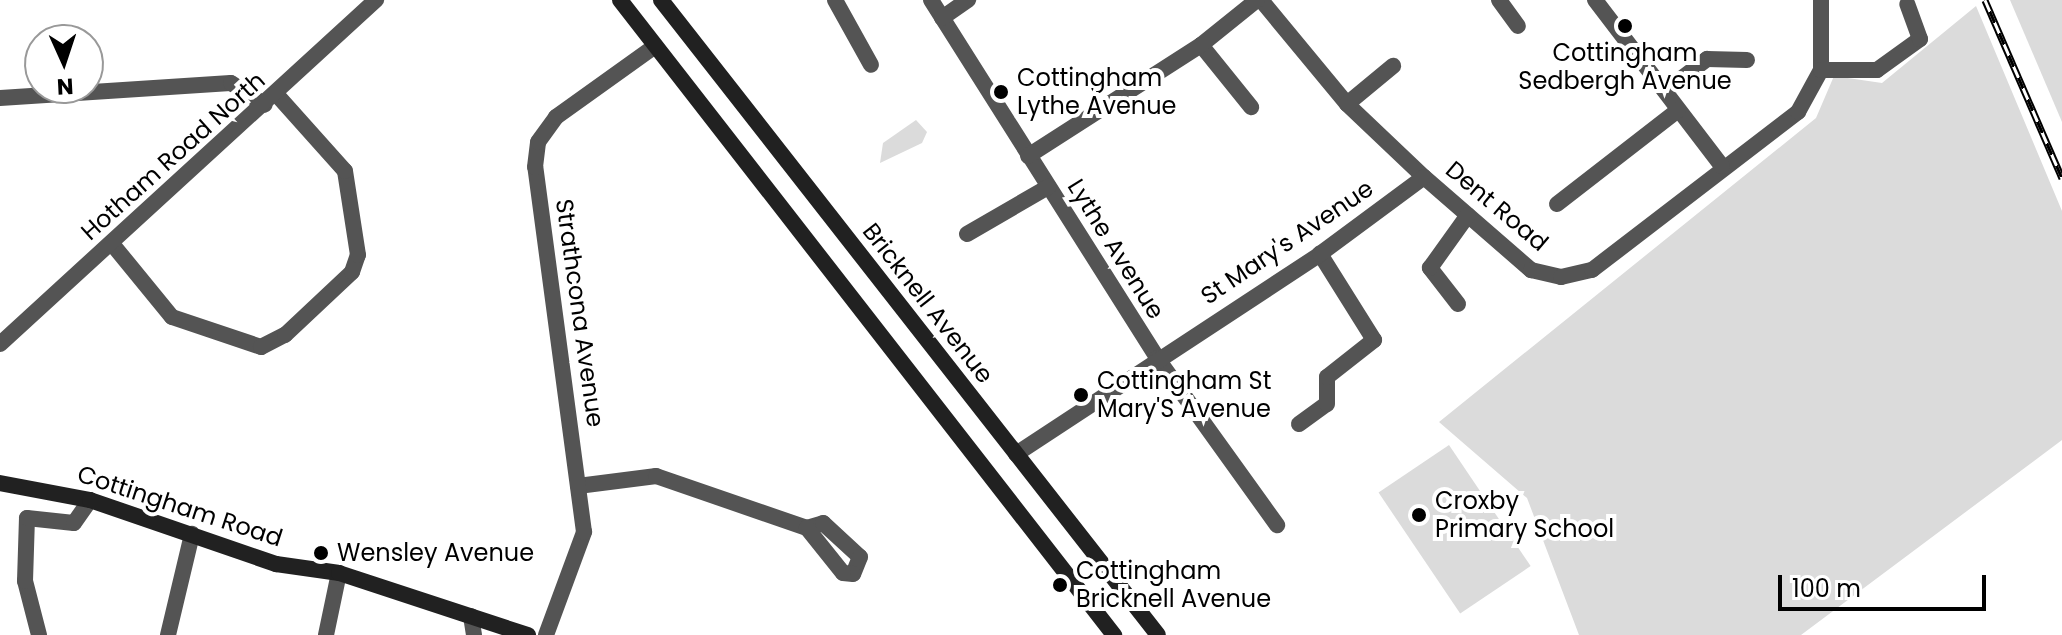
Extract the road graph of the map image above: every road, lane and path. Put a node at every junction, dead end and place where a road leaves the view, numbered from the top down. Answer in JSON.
{"nodes":[{"id":1,"x":376,"y":0,"type":"edge"},
{"id":2,"x":620,"y":0,"type":"edge"},
{"id":3,"x":661,"y":0,"type":"edge"},
{"id":4,"x":835,"y":0,"type":"edge"},
{"id":5,"x":931,"y":0,"type":"edge"},
{"id":6,"x":968,"y":0,"type":"edge"},
{"id":7,"x":1259,"y":0,"type":"edge"},
{"id":8,"x":1499,"y":0,"type":"edge"},
{"id":9,"x":1595,"y":0,"type":"edge"},
{"id":10,"x":1821,"y":0,"type":"edge"},
{"id":11,"x":1907,"y":4,"type":"dead end"},
{"id":12,"x":942,"y":18,"type":"junction"},
{"id":13,"x":1518,"y":26,"type":"dead end"},
{"id":14,"x":1201,"y":45,"type":"junction"},
{"id":15,"x":655,"y":46,"type":"junction"},
{"id":16,"x":1747,"y":60,"type":"dead end"},
{"id":17,"x":871,"y":65,"type":"dead end"},
{"id":18,"x":1393,"y":66,"type":"dead end"},
{"id":19,"x":1821,"y":70,"type":"junction"},
{"id":20,"x":1665,"y":91,"type":"junction"},
{"id":21,"x":0,"y":98,"type":"edge"},
{"id":22,"x":271,"y":100,"type":"junction"},
{"id":23,"x":1347,"y":104,"type":"junction"},
{"id":24,"x":1251,"y":107,"type":"dead end"},
{"id":25,"x":1678,"y":110,"type":"junction"},
{"id":26,"x":1028,"y":156,"type":"junction"},
{"id":27,"x":1722,"y":166,"type":"junction"},
{"id":28,"x":1424,"y":177,"type":"junction"},
{"id":29,"x":1048,"y":187,"type":"junction"},
{"id":30,"x":1557,"y":204,"type":"dead end"},
{"id":31,"x":1468,"y":215,"type":"junction"},
{"id":32,"x":967,"y":234,"type":"dead end"},
{"id":33,"x":113,"y":245,"type":"junction"},
{"id":34,"x":1320,"y":254,"type":"junction"},
{"id":35,"x":1458,"y":304,"type":"dead end"},
{"id":36,"x":0,"y":344,"type":"edge"},
{"id":37,"x":1157,"y":358,"type":"junction"},
{"id":38,"x":1299,"y":424,"type":"dead end"},
{"id":39,"x":1016,"y":454,"type":"junction"},
{"id":40,"x":0,"y":483,"type":"edge"},
{"id":41,"x":578,"y":486,"type":"junction"},
{"id":42,"x":90,"y":500,"type":"junction"},
{"id":43,"x":1277,"y":515,"type":"dead end"},
{"id":44,"x":807,"y":528,"type":"dead end"},
{"id":45,"x":192,"y":534,"type":"junction"},
{"id":46,"x":339,"y":573,"type":"junction"},
{"id":47,"x":471,"y":616,"type":"junction"},
{"id":48,"x":39,"y":635,"type":"edge"},
{"id":49,"x":168,"y":635,"type":"edge"},
{"id":50,"x":326,"y":635,"type":"edge"},
{"id":51,"x":474,"y":635,"type":"edge"},
{"id":52,"x":528,"y":635,"type":"edge"},
{"id":53,"x":546,"y":635,"type":"edge"},
{"id":54,"x":1114,"y":635,"type":"edge"},
{"id":55,"x":1158,"y":635,"type":"edge"}],
"edges":[{"from":1,"to":22,"type":"street","name":"Hotham Road North"},
{"from":2,"to":15,"type":"street"},
{"from":3,"to":39,"type":"street","name":"Bricknell Avenue"},
{"from":4,"to":17,"type":"street"},
{"from":5,"to":12,"type":"street","name":"Lythe Avenue"},
{"from":6,"to":12,"type":"street"},
{"from":7,"to":14,"type":"street","name":"Dent Road"},
{"from":7,"to":23,"type":"street","name":"Dent Road"},
{"from":8,"to":13,"type":"street"},
{"from":9,"to":20,"type":"street"},
{"from":10,"to":19,"type":"street","name":"Dent Road"},
{"from":11,"to":19,"type":"street"},
{"from":12,"to":26,"type":"street","name":"Lythe Avenue"},
{"from":14,"to":24,"type":"street"},
{"from":14,"to":26,"type":"street","name":"Dent Road"},
{"from":15,"to":41,"type":"street","name":"Strathcona Avenue"},
{"from":15,"to":54,"type":"street"},
{"from":16,"to":20,"type":"street"},
{"from":18,"to":23,"type":"street"},
{"from":19,"to":27,"type":"street","name":"Dent Road"},
{"from":20,"to":25,"type":"street"},
{"from":21,"to":22,"type":"street"},
{"from":22,"to":33,"type":"street","name":"Hotham Road North"},
{"from":22,"to":33,"type":"street"},
{"from":23,"to":28,"type":"street","name":"Dent Road"},
{"from":25,"to":27,"type":"street"},
{"from":25,"to":30,"type":"street"},
{"from":26,"to":29,"type":"street","name":"Lythe Avenue"},
{"from":27,"to":31,"type":"street","name":"Dent Road"},
{"from":28,"to":31,"type":"street","name":"Dent Road"},
{"from":28,"to":34,"type":"street","name":"St Mary's Avenue"},
{"from":29,"to":32,"type":"street"},
{"from":29,"to":37,"type":"street","name":"Lythe Avenue"},
{"from":31,"to":35,"type":"street"},
{"from":33,"to":36,"type":"street","name":"Hotham Road North"},
{"from":34,"to":37,"type":"street","name":"St Mary's Avenue"},
{"from":34,"to":38,"type":"street"},
{"from":37,"to":39,"type":"street","name":"St Mary's Avenue"},
{"from":37,"to":43,"type":"street","name":"Lythe Avenue"},
{"from":39,"to":55,"type":"street","name":"Bricknell Avenue"},
{"from":40,"to":42,"type":"street","name":"Cottingham Road"},
{"from":41,"to":44,"type":"street"},
{"from":41,"to":53,"type":"street","name":"Strathcona Avenue"},
{"from":42,"to":45,"type":"street","name":"Cottingham Road"},
{"from":42,"to":48,"type":"street"},
{"from":45,"to":46,"type":"street","name":"Cottingham Road"},
{"from":45,"to":49,"type":"street"},
{"from":46,"to":47,"type":"street","name":"Cottingham Road"},
{"from":46,"to":50,"type":"street"},
{"from":47,"to":51,"type":"street"},
{"from":47,"to":52,"type":"street","name":"Cottingham Road"}]}
